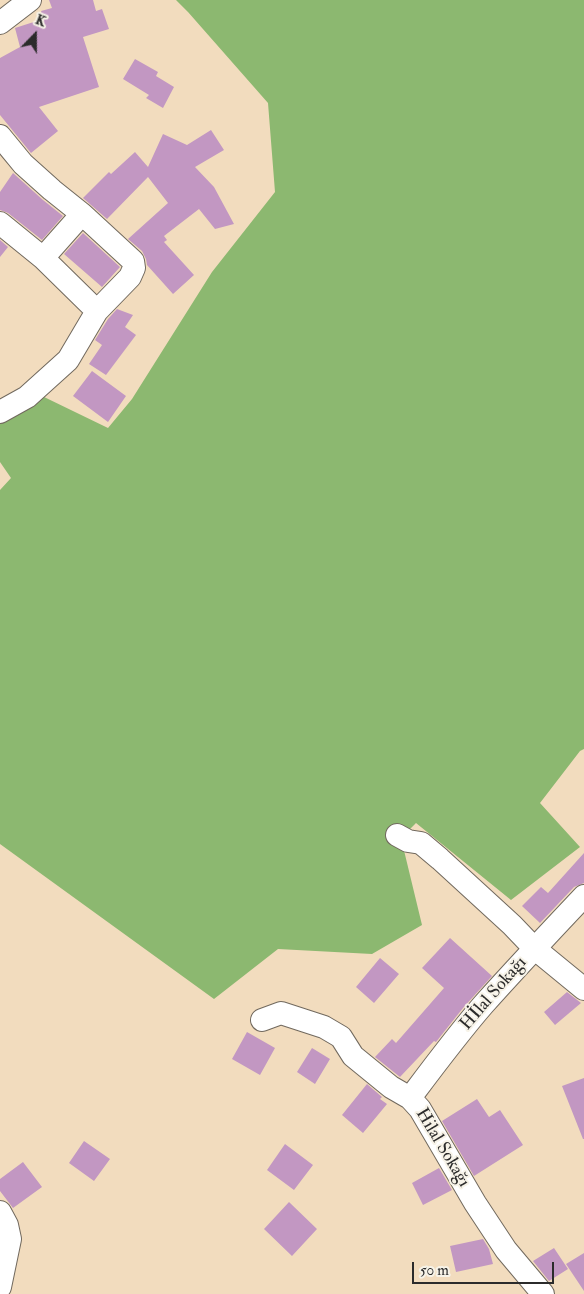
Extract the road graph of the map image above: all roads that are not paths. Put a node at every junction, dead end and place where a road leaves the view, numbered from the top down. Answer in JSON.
{"nodes":[{"id":1,"x":30,"y":0,"type":"edge"},
{"id":2,"x":0,"y":22,"type":"edge"},
{"id":3,"x":0,"y":136,"type":"edge"},
{"id":4,"x":82,"y":214,"type":"junction"},
{"id":5,"x":0,"y":223,"type":"edge"},
{"id":6,"x":43,"y":258,"type":"junction"},
{"id":7,"x":97,"y":311,"type":"junction"},
{"id":8,"x":0,"y":412,"type":"edge"},
{"id":9,"x":397,"y":835,"type":"dead end"},
{"id":10,"x":584,"y":896,"type":"edge"},
{"id":11,"x":534,"y":948,"type":"junction"},
{"id":12,"x":584,"y":989,"type":"edge"},
{"id":13,"x":262,"y":1020,"type":"dead end"},
{"id":14,"x":410,"y":1098,"type":"junction"},
{"id":15,"x":0,"y":1212,"type":"edge"},
{"id":16,"x":0,"y":1287,"type":"edge"},
{"id":17,"x":542,"y":1294,"type":"edge"}],
"edges":[{"from":1,"to":2,"type":"street"},
{"from":3,"to":4,"type":"street"},
{"from":4,"to":6,"type":"street"},
{"from":4,"to":7,"type":"street"},
{"from":5,"to":6,"type":"street"},
{"from":6,"to":7,"type":"street"},
{"from":7,"to":8,"type":"street"},
{"from":9,"to":11,"type":"street"},
{"from":10,"to":11,"type":"street","name":"Hİlal Sokağı"},
{"from":11,"to":12,"type":"street"},
{"from":11,"to":14,"type":"street","name":"Hİlal Sokağı"},
{"from":13,"to":14,"type":"street","name":"Hilal Sokağı"},
{"from":14,"to":17,"type":"street","name":"Hilal Sokağı"},
{"from":15,"to":16,"type":"street"}]}
